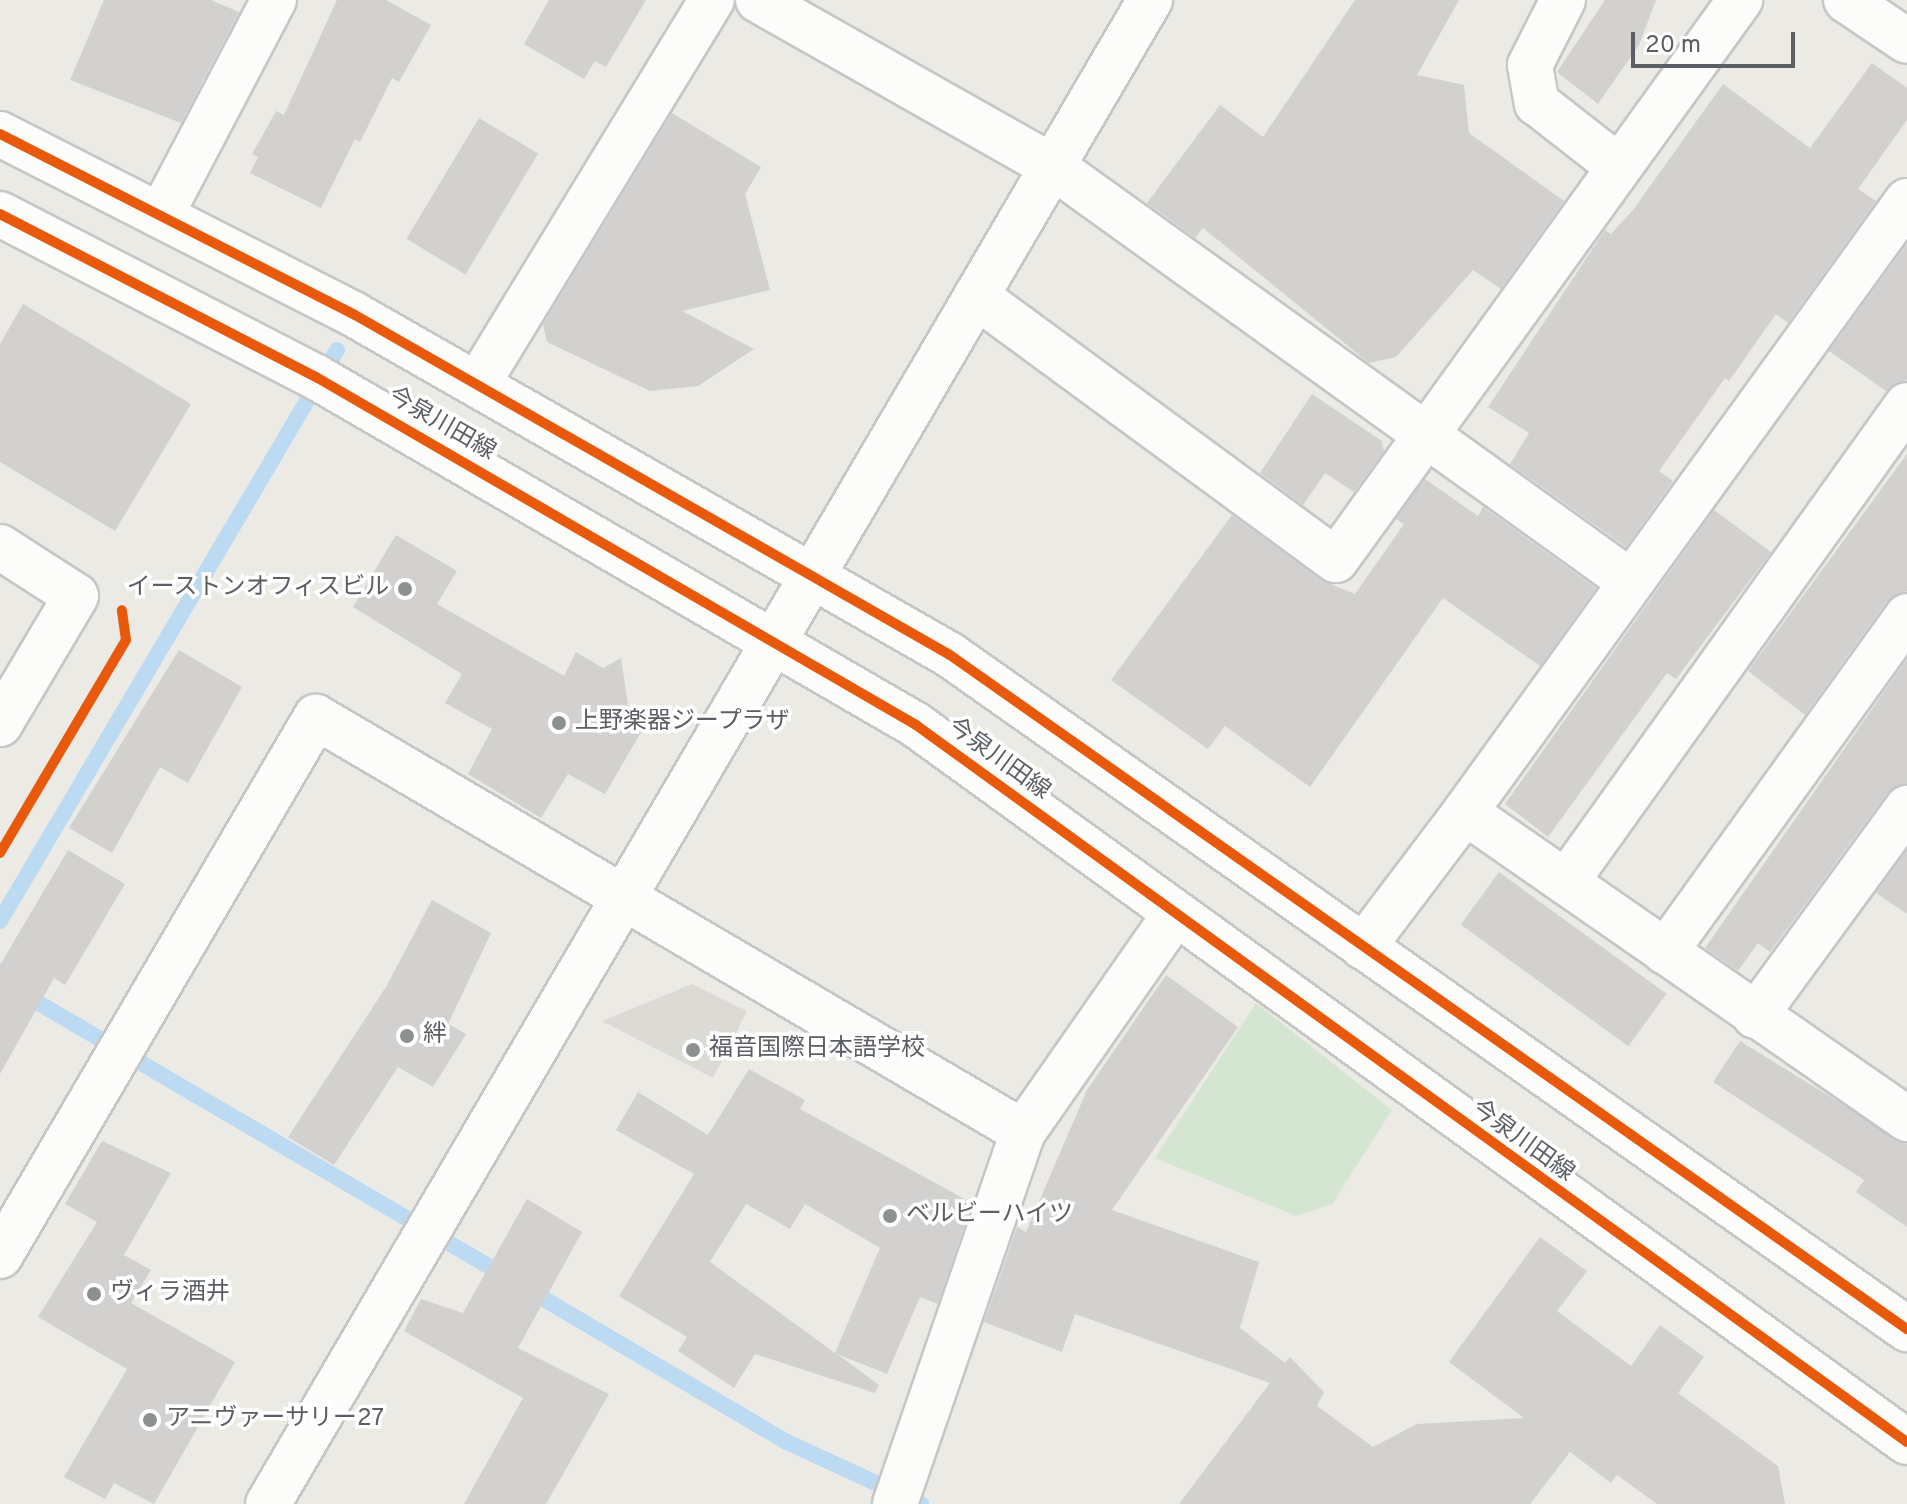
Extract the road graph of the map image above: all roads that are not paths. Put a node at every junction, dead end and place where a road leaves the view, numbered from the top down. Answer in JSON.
{"nodes":[{"id":1,"x":274,"y":0,"type":"edge"},
{"id":2,"x":712,"y":0,"type":"edge"},
{"id":3,"x":758,"y":0,"type":"edge"},
{"id":4,"x":1150,"y":0,"type":"edge"},
{"id":5,"x":1563,"y":0,"type":"edge"},
{"id":6,"x":1740,"y":0,"type":"edge"},
{"id":7,"x":1846,"y":0,"type":"edge"},
{"id":8,"x":1907,"y":41,"type":"edge"},
{"id":9,"x":0,"y":134,"type":"edge"},
{"id":10,"x":1052,"y":166,"type":"junction"},
{"id":11,"x":1619,"y":167,"type":"junction"},
{"id":12,"x":1907,"y":201,"type":"edge"},
{"id":13,"x":0,"y":214,"type":"edge"},
{"id":14,"x":161,"y":215,"type":"junction"},
{"id":15,"x":976,"y":296,"type":"junction"},
{"id":16,"x":478,"y":383,"type":"junction"},
{"id":17,"x":1907,"y":405,"type":"edge"},
{"id":18,"x":1423,"y":434,"type":"junction"},
{"id":19,"x":0,"y":547,"type":"edge"},
{"id":20,"x":813,"y":571,"type":"junction"},
{"id":21,"x":1631,"y":582,"type":"junction"},
{"id":22,"x":1907,"y":616,"type":"edge"},
{"id":23,"x":774,"y":637,"type":"junction"},
{"id":24,"x":0,"y":724,"type":"edge"},
{"id":25,"x":1907,"y":808,"type":"edge"},
{"id":26,"x":1465,"y":812,"type":"junction"},
{"id":27,"x":1566,"y":882,"type":"junction"},
{"id":28,"x":622,"y":896,"type":"junction"},
{"id":29,"x":1175,"y":914,"type":"junction"},
{"id":30,"x":1363,"y":947,"type":"junction"},
{"id":31,"x":1665,"y":952,"type":"junction"},
{"id":32,"x":1755,"y":1016,"type":"junction"},
{"id":33,"x":1907,"y":1119,"type":"edge"},
{"id":34,"x":1023,"y":1132,"type":"junction"},
{"id":35,"x":0,"y":1256,"type":"edge"},
{"id":36,"x":1907,"y":1329,"type":"edge"},
{"id":37,"x":1907,"y":1442,"type":"edge"},
{"id":38,"x":268,"y":1504,"type":"edge"},
{"id":39,"x":895,"y":1504,"type":"edge"}],
"edges":[{"from":1,"to":14,"type":"street"},
{"from":2,"to":16,"type":"street"},
{"from":3,"to":10,"type":"street"},
{"from":4,"to":10,"type":"street"},
{"from":5,"to":11,"type":"street"},
{"from":6,"to":11,"type":"street"},
{"from":7,"to":8,"type":"street"},
{"from":9,"to":14,"type":"street"},
{"from":10,"to":15,"type":"street"},
{"from":10,"to":18,"type":"street"},
{"from":11,"to":18,"type":"street"},
{"from":12,"to":21,"type":"street"},
{"from":13,"to":23,"type":"street","name":"今泉川田線"},
{"from":14,"to":16,"type":"street"},
{"from":15,"to":18,"type":"street"},
{"from":15,"to":20,"type":"street"},
{"from":16,"to":20,"type":"street"},
{"from":17,"to":27,"type":"street"},
{"from":18,"to":21,"type":"street"},
{"from":19,"to":24,"type":"street"},
{"from":20,"to":23,"type":"street"},
{"from":20,"to":30,"type":"street"},
{"from":21,"to":26,"type":"street"},
{"from":22,"to":31,"type":"street"},
{"from":23,"to":28,"type":"street"},
{"from":23,"to":29,"type":"street","name":"今泉川田線"},
{"from":25,"to":32,"type":"street"},
{"from":26,"to":27,"type":"street"},
{"from":26,"to":30,"type":"street"},
{"from":27,"to":31,"type":"street"},
{"from":28,"to":34,"type":"street"},
{"from":28,"to":35,"type":"street"},
{"from":28,"to":38,"type":"street"},
{"from":29,"to":34,"type":"street"},
{"from":29,"to":37,"type":"street","name":"今泉川田線"},
{"from":30,"to":36,"type":"street"},
{"from":31,"to":32,"type":"street"},
{"from":32,"to":33,"type":"street"},
{"from":34,"to":39,"type":"street"}]}
